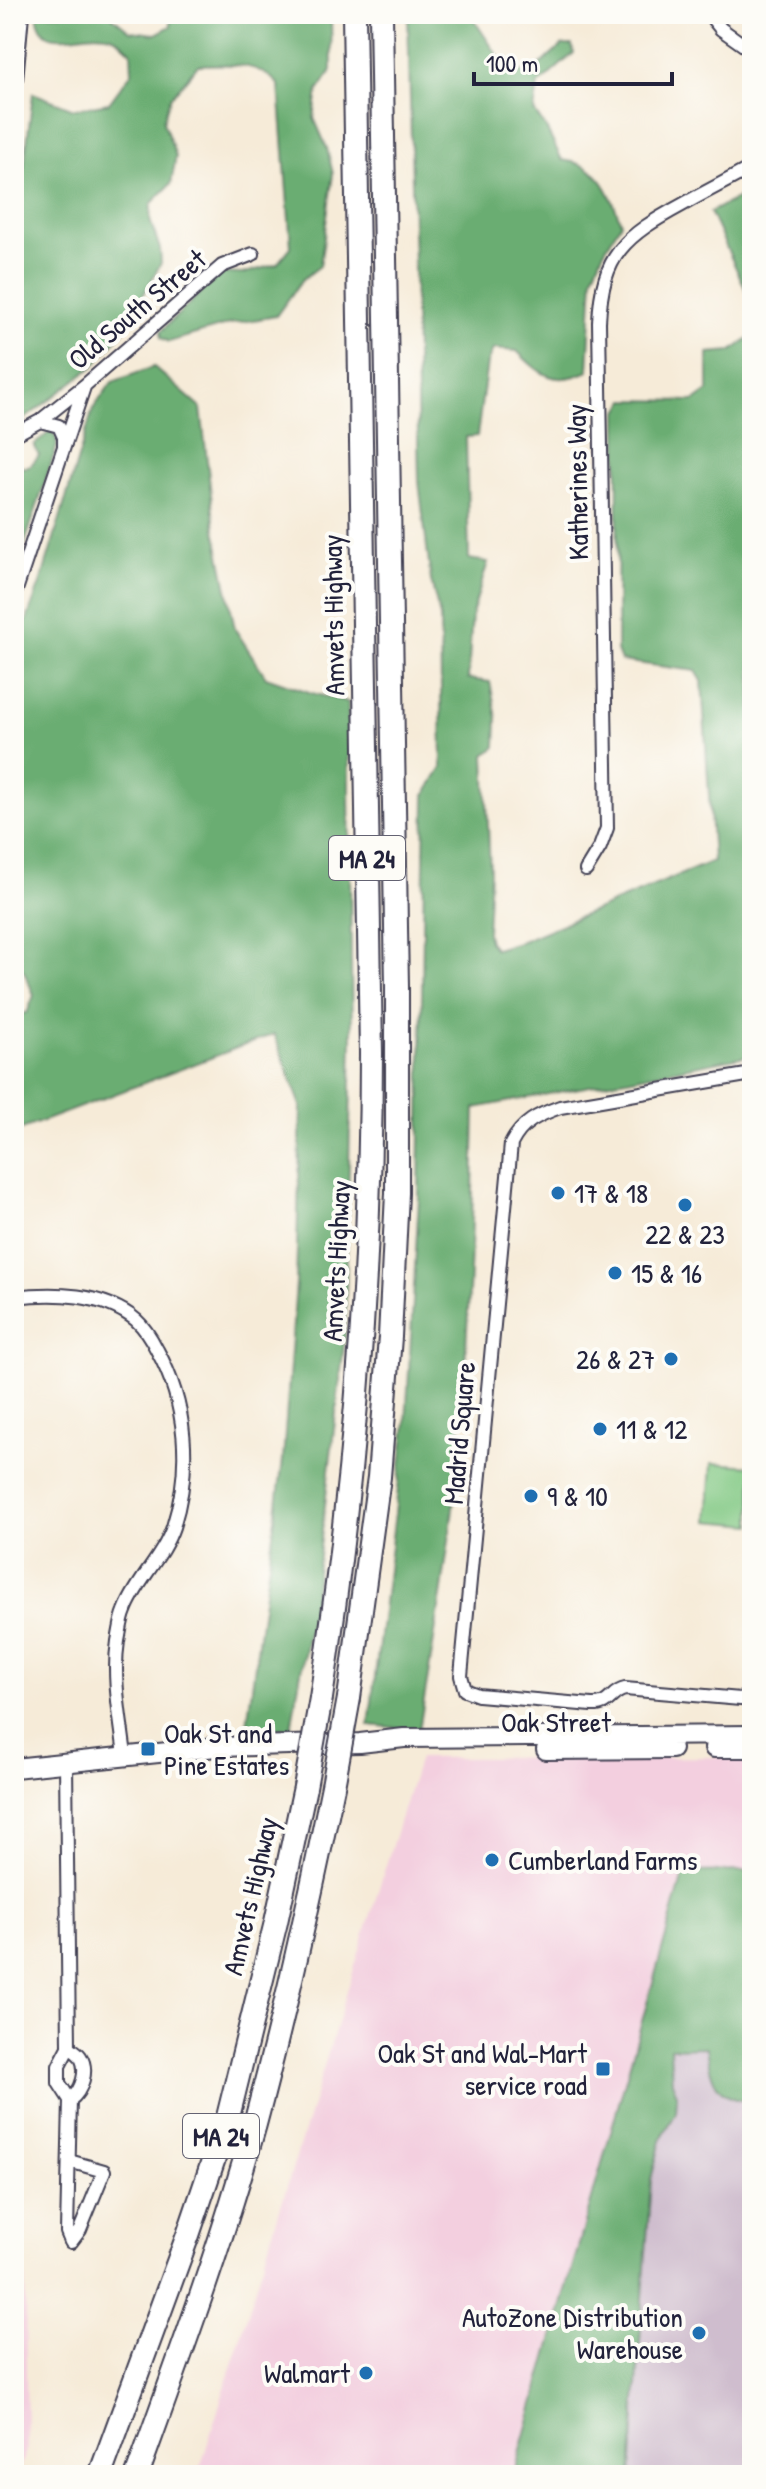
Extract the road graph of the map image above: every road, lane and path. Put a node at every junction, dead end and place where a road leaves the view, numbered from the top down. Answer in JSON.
{"nodes":[{"id":1,"x":20,"y":14,"type":"edge"},
{"id":2,"x":354,"y":14,"type":"edge"},
{"id":3,"x":381,"y":14,"type":"edge"},
{"id":4,"x":709,"y":14,"type":"edge"},
{"id":5,"x":752,"y":51,"type":"edge"},
{"id":6,"x":14,"y":80,"type":"edge"},
{"id":7,"x":752,"y":167,"type":"edge"},
{"id":8,"x":253,"y":254,"type":"dead end"},
{"id":9,"x":84,"y":386,"type":"junction"},
{"id":10,"x":40,"y":421,"type":"junction"},
{"id":11,"x":14,"y":435,"type":"edge"},
{"id":12,"x":64,"y":447,"type":"junction"},
{"id":13,"x":14,"y":596,"type":"edge"},
{"id":14,"x":586,"y":870,"type":"dead end"},
{"id":15,"x":752,"y":1074,"type":"edge"},
{"id":16,"x":14,"y":1297,"type":"edge"},
{"id":17,"x":752,"y":1700,"type":"edge"},
{"id":18,"x":752,"y":1735,"type":"edge"},
{"id":19,"x":360,"y":1743,"type":"junction"},
{"id":20,"x":752,"y":1748,"type":"edge"},
{"id":21,"x":125,"y":1756,"type":"junction"},
{"id":22,"x":66,"y":1762,"type":"junction"},
{"id":23,"x":14,"y":1768,"type":"edge"},
{"id":24,"x":69,"y":2047,"type":"junction"},
{"id":25,"x":70,"y":2100,"type":"junction"},
{"id":26,"x":69,"y":2161,"type":"junction"},
{"id":27,"x":100,"y":2475,"type":"edge"},
{"id":28,"x":137,"y":2475,"type":"edge"}],
"edges":[{"from":1,"to":6,"type":"street"},
{"from":2,"to":27,"type":"highway","name":"Amvets Highway","number":"MA 24","bridge":true},
{"from":3,"to":28,"type":"highway","name":"Amvets Highway","number":"MA 24","bridge":true},
{"from":4,"to":5,"type":"street"},
{"from":7,"to":14,"type":"street","name":"Katherines Way"},
{"from":8,"to":9,"type":"street","name":"Old South Street"},
{"from":9,"to":10,"type":"street","name":"Old South Street"},
{"from":9,"to":12,"type":"street"},
{"from":10,"to":11,"type":"street","name":"Old South Street"},
{"from":10,"to":12,"type":"street"},
{"from":12,"to":13,"type":"street"},
{"from":15,"to":17,"type":"street","name":"Madrid Square"},
{"from":16,"to":21,"type":"street"},
{"from":18,"to":19,"type":"main road","name":"Oak Street"},
{"from":19,"to":20,"type":"main road","name":"Oak Street"},
{"from":19,"to":21,"type":"main road","name":"Oak Street"},
{"from":21,"to":22,"type":"main road","name":"Oak Street"},
{"from":22,"to":23,"type":"main road","name":"Oak Street"},
{"from":22,"to":24,"type":"street"},
{"from":24,"to":25,"type":"street"},
{"from":24,"to":25,"type":"street"},
{"from":25,"to":26,"type":"street"},
{"from":26,"to":26,"type":"street"}]}
